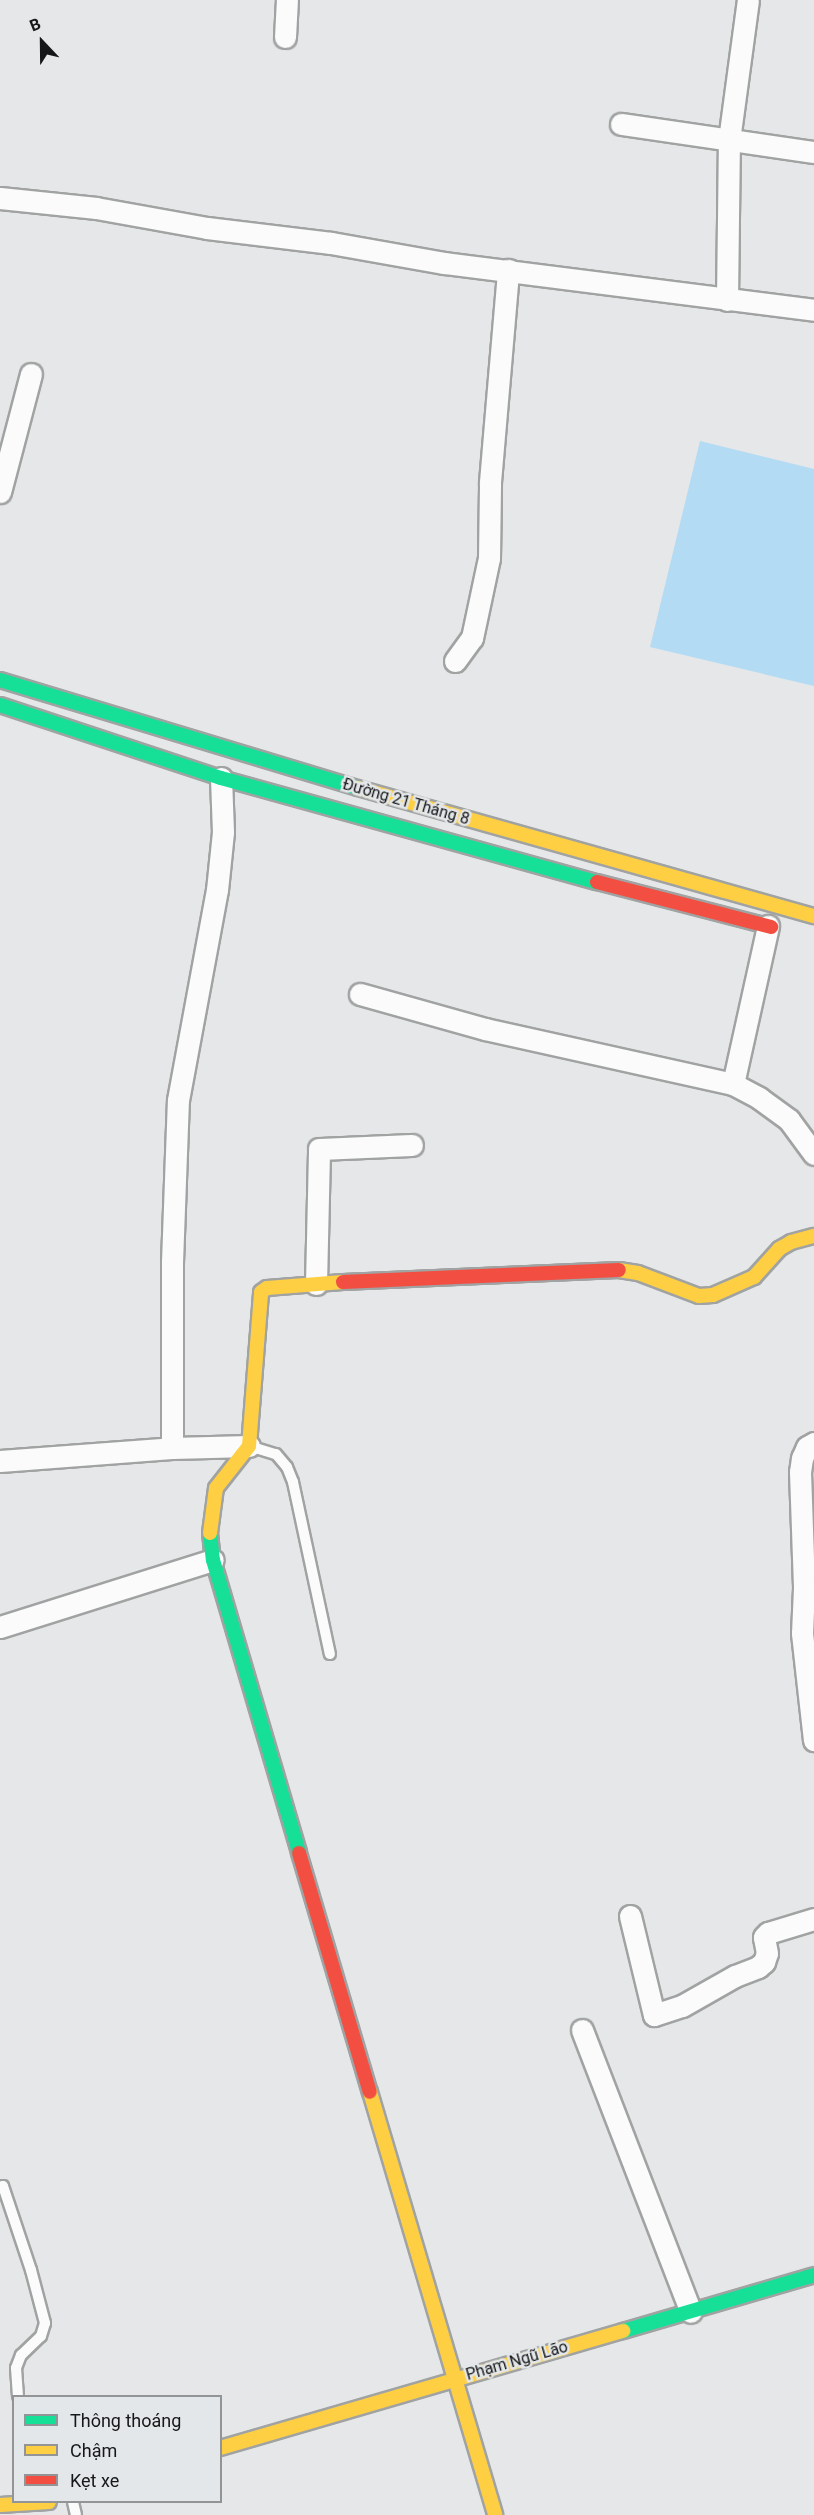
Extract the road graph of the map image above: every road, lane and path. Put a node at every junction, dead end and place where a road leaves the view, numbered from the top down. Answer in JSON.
{"nodes":[{"id":1,"x":287,"y":0,"type":"edge"},
{"id":2,"x":748,"y":0,"type":"edge"},
{"id":3,"x":285,"y":37,"type":"dead end"},
{"id":4,"x":621,"y":124,"type":"dead end"},
{"id":5,"x":729,"y":140,"type":"junction"},
{"id":6,"x":814,"y":152,"type":"edge"},
{"id":7,"x":0,"y":198,"type":"edge"},
{"id":8,"x":508,"y":270,"type":"junction"},
{"id":9,"x":727,"y":300,"type":"junction"},
{"id":10,"x":814,"y":310,"type":"edge"},
{"id":11,"x":31,"y":374,"type":"dead end"},
{"id":12,"x":0,"y":492,"type":"edge"},
{"id":13,"x":455,"y":661,"type":"dead end"},
{"id":14,"x":0,"y":680,"type":"edge"},
{"id":15,"x":0,"y":705,"type":"edge"},
{"id":16,"x":221,"y":778,"type":"junction"},
{"id":17,"x":814,"y":916,"type":"edge"},
{"id":18,"x":774,"y":927,"type":"joint"},
{"id":19,"x":360,"y":994,"type":"dead end"},
{"id":20,"x":733,"y":1084,"type":"junction"},
{"id":21,"x":411,"y":1145,"type":"dead end"},
{"id":22,"x":814,"y":1154,"type":"edge"},
{"id":23,"x":814,"y":1236,"type":"edge"},
{"id":24,"x":316,"y":1284,"type":"junction"},
{"id":25,"x":814,"y":1443,"type":"edge"},
{"id":26,"x":249,"y":1446,"type":"junction"},
{"id":27,"x":172,"y":1448,"type":"junction"},
{"id":28,"x":0,"y":1461,"type":"edge"},
{"id":29,"x":213,"y":1560,"type":"junction"},
{"id":30,"x":0,"y":1627,"type":"edge"},
{"id":31,"x":330,"y":1654,"type":"dead end"},
{"id":32,"x":814,"y":1740,"type":"edge"},
{"id":33,"x":630,"y":1916,"type":"dead end"},
{"id":34,"x":814,"y":1919,"type":"edge"},
{"id":35,"x":582,"y":2030,"type":"dead end"},
{"id":36,"x":0,"y":2187,"type":"edge"},
{"id":37,"x":814,"y":2276,"type":"edge"},
{"id":38,"x":691,"y":2312,"type":"junction"},
{"id":39,"x":453,"y":2378,"type":"junction"},
{"id":40,"x":18,"y":2395,"type":"edge"},
{"id":41,"x":222,"y":2447,"type":"edge"},
{"id":42,"x":28,"y":2503,"type":"edge"},
{"id":43,"x":0,"y":2505,"type":"edge"},
{"id":44,"x":495,"y":2515,"type":"edge"}],
"edges":[{"from":1,"to":3,"type":"street"},
{"from":2,"to":5,"type":"street"},
{"from":4,"to":5,"type":"street"},
{"from":5,"to":6,"type":"street"},
{"from":5,"to":9,"type":"street"},
{"from":7,"to":8,"type":"street"},
{"from":8,"to":9,"type":"street"},
{"from":8,"to":13,"type":"street"},
{"from":9,"to":10,"type":"street"},
{"from":11,"to":12,"type":"street"},
{"from":14,"to":17,"type":"street","name":"Đường 21 Tháng 8"},
{"from":15,"to":16,"type":"street","name":"Đường 21 Tháng 8"},
{"from":16,"to":18,"type":"street","name":"Đường 21 Tháng 8"},
{"from":16,"to":27,"type":"street"},
{"from":18,"to":20,"type":"street"},
{"from":19,"to":20,"type":"street"},
{"from":20,"to":22,"type":"street"},
{"from":21,"to":24,"type":"street"},
{"from":23,"to":24,"type":"street"},
{"from":24,"to":26,"type":"street"},
{"from":25,"to":32,"type":"street"},
{"from":26,"to":27,"type":"street"},
{"from":26,"to":29,"type":"street"},
{"from":26,"to":31,"type":"lane"},
{"from":27,"to":28,"type":"street"},
{"from":29,"to":30,"type":"street"},
{"from":29,"to":39,"type":"street"},
{"from":33,"to":34,"type":"street"},
{"from":35,"to":38,"type":"street"},
{"from":36,"to":40,"type":"lane"},
{"from":37,"to":38,"type":"street","name":"Phạm Ngũ Lão"},
{"from":38,"to":39,"type":"street","name":"Phạm Ngũ Lão"},
{"from":39,"to":41,"type":"street","name":"Phạm Ngũ Lão"},
{"from":39,"to":44,"type":"street"},
{"from":42,"to":43,"type":"street"}]}
